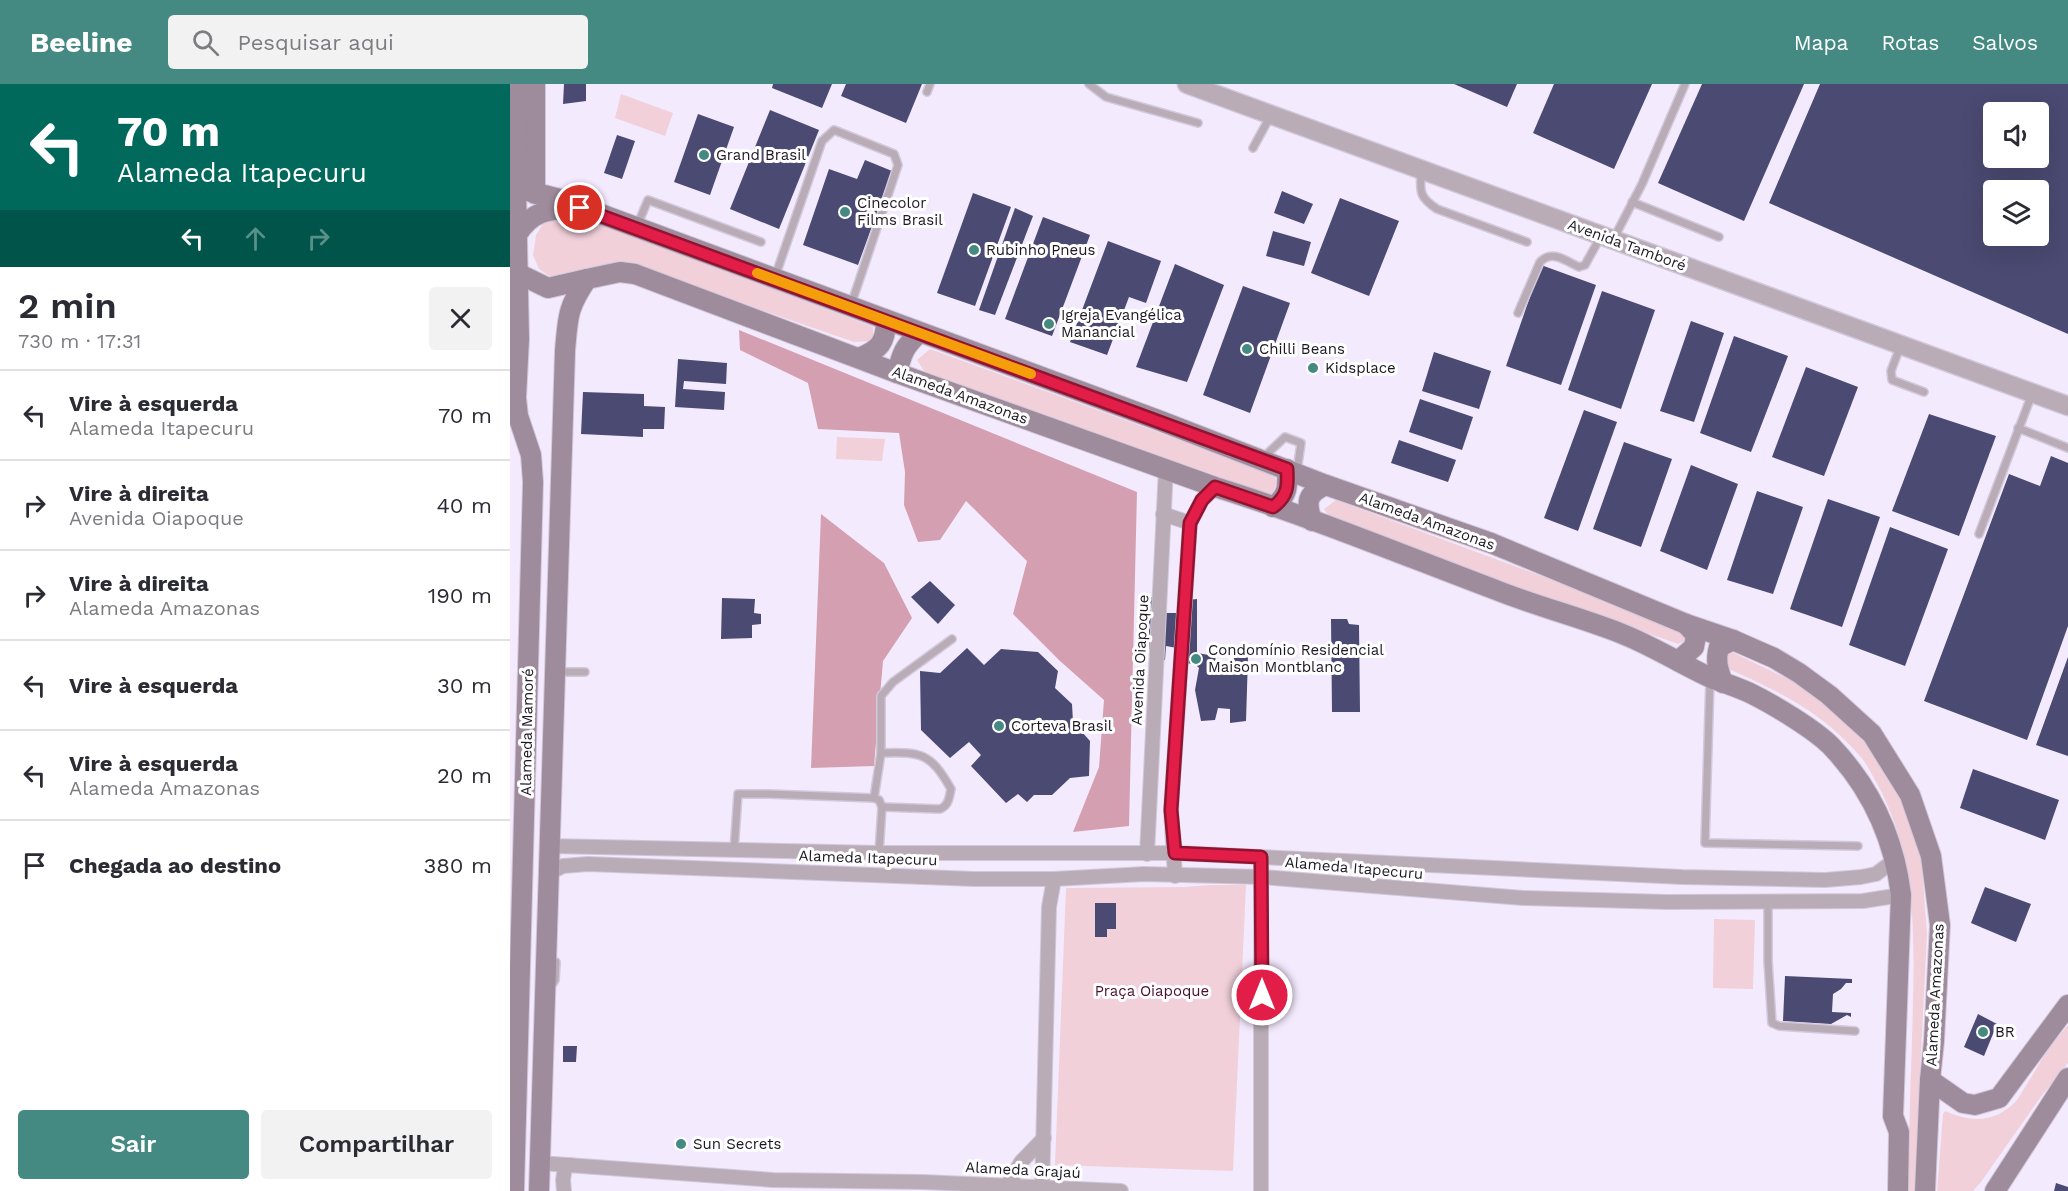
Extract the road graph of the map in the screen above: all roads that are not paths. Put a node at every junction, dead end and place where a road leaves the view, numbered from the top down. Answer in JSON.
{"nodes":[{"id":1,"x":519,"y":84,"type":"edge"},
{"id":2,"x":535,"y":84,"type":"edge"},
{"id":3,"x":930,"y":84,"type":"edge"},
{"id":4,"x":1089,"y":84,"type":"edge"},
{"id":5,"x":1187,"y":84,"type":"edge"},
{"id":6,"x":1685,"y":84,"type":"edge"},
{"id":7,"x":1215,"y":89,"type":"edge"},
{"id":8,"x":927,"y":92,"type":"dead end"},
{"id":9,"x":1271,"y":115,"type":"junction"},
{"id":10,"x":1198,"y":123,"type":"dead end"},
{"id":11,"x":1253,"y":148,"type":"dead end"},
{"id":12,"x":1421,"y":170,"type":"junction"},
{"id":13,"x":535,"y":194,"type":"junction"},
{"id":14,"x":513,"y":197,"type":"edge"},
{"id":15,"x":1632,"y":202,"type":"junction"},
{"id":16,"x":580,"y":208,"type":"junction"},
{"id":17,"x":636,"y":229,"type":"junction"},
{"id":18,"x":518,"y":233,"type":"junction"},
{"id":19,"x":1719,"y":237,"type":"dead end"},
{"id":20,"x":1607,"y":238,"type":"junction"},
{"id":21,"x":761,"y":242,"type":"dead end"},
{"id":22,"x":1527,"y":242,"type":"dead end"},
{"id":23,"x":519,"y":274,"type":"junction"},
{"id":24,"x":587,"y":279,"type":"junction"},
{"id":25,"x":774,"y":279,"type":"junction"},
{"id":26,"x":850,"y":307,"type":"junction"},
{"id":27,"x":1518,"y":313,"type":"dead end"},
{"id":28,"x":886,"y":321,"type":"junction"},
{"id":29,"x":919,"y":333,"type":"junction"},
{"id":30,"x":1901,"y":345,"type":"junction"},
{"id":31,"x":514,"y":349,"type":"edge"},
{"id":32,"x":859,"y":358,"type":"junction"},
{"id":33,"x":897,"y":373,"type":"junction"},
{"id":34,"x":1924,"y":392,"type":"dead end"},
{"id":35,"x":2032,"y":393,"type":"junction"},
{"id":36,"x":2068,"y":406,"type":"edge"},
{"id":37,"x":2018,"y":428,"type":"junction"},
{"id":38,"x":2068,"y":448,"type":"edge"},
{"id":39,"x":1265,"y":460,"type":"junction"},
{"id":40,"x":1166,"y":468,"type":"junction"},
{"id":41,"x":1292,"y":471,"type":"junction"},
{"id":42,"x":1326,"y":485,"type":"junction"},
{"id":43,"x":1215,"y":487,"type":"junction"},
{"id":44,"x":1273,"y":507,"type":"junction"},
{"id":45,"x":1163,"y":514,"type":"junction"},
{"id":46,"x":1312,"y":522,"type":"junction"},
{"id":47,"x":1190,"y":523,"type":"junction"},
{"id":48,"x":1979,"y":534,"type":"dead end"},
{"id":49,"x":558,"y":564,"type":"junction"},
{"id":50,"x":531,"y":565,"type":"junction"},
{"id":51,"x":1686,"y":624,"type":"junction"},
{"id":52,"x":952,"y":639,"type":"dead end"},
{"id":53,"x":1733,"y":640,"type":"junction"},
{"id":54,"x":1678,"y":661,"type":"junction"},
{"id":55,"x":555,"y":672,"type":"junction"},
{"id":56,"x":585,"y":672,"type":"dead end"},
{"id":57,"x":1717,"y":680,"type":"junction"},
{"id":58,"x":881,"y":753,"type":"junction"},
{"id":59,"x":874,"y":798,"type":"junction"},
{"id":60,"x":882,"y":807,"type":"junction"},
{"id":61,"x":549,"y":846,"type":"junction"},
{"id":62,"x":1858,"y":846,"type":"dead end"},
{"id":63,"x":590,"y":848,"type":"junction"},
{"id":64,"x":734,"y":851,"type":"junction"},
{"id":65,"x":978,"y":852,"type":"junction"},
{"id":66,"x":879,"y":853,"type":"junction"},
{"id":67,"x":994,"y":853,"type":"junction"},
{"id":68,"x":1175,"y":853,"type":"junction"},
{"id":69,"x":1147,"y":854,"type":"junction"},
{"id":70,"x":1261,"y":857,"type":"junction"},
{"id":71,"x":1896,"y":859,"type":"junction"},
{"id":72,"x":588,"y":864,"type":"junction"},
{"id":73,"x":1477,"y":868,"type":"junction"},
{"id":74,"x":549,"y":873,"type":"junction"},
{"id":75,"x":1175,"y":876,"type":"junction"},
{"id":76,"x":1262,"y":877,"type":"junction"},
{"id":77,"x":1861,"y":877,"type":"junction"},
{"id":78,"x":974,"y":879,"type":"junction"},
{"id":79,"x":990,"y":879,"type":"junction"},
{"id":80,"x":1054,"y":879,"type":"junction"},
{"id":81,"x":1475,"y":894,"type":"junction"},
{"id":82,"x":1900,"y":895,"type":"junction"},
{"id":83,"x":1863,"y":901,"type":"junction"},
{"id":84,"x":1768,"y":902,"type":"junction"},
{"id":85,"x":556,"y":958,"type":"dead end"},
{"id":86,"x":521,"y":986,"type":"junction"},
{"id":87,"x":546,"y":987,"type":"junction"},
{"id":88,"x":2068,"y":1005,"type":"edge"},
{"id":89,"x":1855,"y":1031,"type":"dead end"},
{"id":90,"x":2068,"y":1078,"type":"edge"},
{"id":91,"x":1930,"y":1080,"type":"junction"},
{"id":92,"x":1893,"y":1116,"type":"junction"},
{"id":93,"x":1044,"y":1138,"type":"junction"},
{"id":94,"x":2019,"y":1154,"type":"junction"},
{"id":95,"x":540,"y":1163,"type":"junction"},
{"id":96,"x":570,"y":1164,"type":"junction"},
{"id":97,"x":744,"y":1184,"type":"edge"},
{"id":98,"x":770,"y":1185,"type":"edge"},
{"id":99,"x":1008,"y":1185,"type":"junction"},
{"id":100,"x":923,"y":1186,"type":"edge"},
{"id":101,"x":1042,"y":1189,"type":"edge"},
{"id":102,"x":514,"y":1191,"type":"edge"},
{"id":103,"x":539,"y":1191,"type":"edge"},
{"id":104,"x":564,"y":1191,"type":"edge"},
{"id":105,"x":1121,"y":1191,"type":"edge"},
{"id":106,"x":1260,"y":1191,"type":"edge"},
{"id":107,"x":1886,"y":1191,"type":"edge"},
{"id":108,"x":1898,"y":1191,"type":"edge"},
{"id":109,"x":1925,"y":1191,"type":"edge"},
{"id":110,"x":1986,"y":1191,"type":"edge"},
{"id":111,"x":1995,"y":1191,"type":"edge"}],
"edges":[{"from":1,"to":14,"type":"main road","name":"Alameda Mamoré"},
{"from":2,"to":13,"type":"main road"},
{"from":3,"to":8,"type":"lane"},
{"from":4,"to":10,"type":"lane"},
{"from":5,"to":7,"type":"street","name":"Avenida Tamboré"},
{"from":6,"to":15,"type":"lane"},
{"from":7,"to":9,"type":"street","name":"Avenida Tamboré"},
{"from":9,"to":11,"type":"lane"},
{"from":9,"to":12,"type":"street","name":"Avenida Tamboré"},
{"from":12,"to":20,"type":"street","name":"Avenida Tamboré"},
{"from":12,"to":22,"type":"lane"},
{"from":13,"to":14,"type":"main road","name":"Alameda Amazonas"},
{"from":13,"to":16,"type":"main road","name":"Alameda Amazonas"},
{"from":14,"to":18,"type":"main road","name":"Alameda Mamoré"},
{"from":15,"to":19,"type":"lane"},
{"from":15,"to":20,"type":"lane"},
{"from":16,"to":17,"type":"main road","name":"Alameda Amazonas"},
{"from":16,"to":18,"type":"main road"},
{"from":17,"to":21,"type":"lane"},
{"from":17,"to":25,"type":"main road","name":"Alameda Amazonas"},
{"from":18,"to":23,"type":"main road","name":"Alameda Mamoré"},
{"from":20,"to":27,"type":"lane"},
{"from":20,"to":30,"type":"street","name":"Avenida Tamboré"},
{"from":23,"to":24,"type":"main road","name":"Alameda Amazonas"},
{"from":23,"to":31,"type":"main road","name":"Alameda Mamoré"},
{"from":24,"to":32,"type":"main road","name":"Alameda Amazonas"},
{"from":24,"to":49,"type":"main road","name":"Alameda Mamoré"},
{"from":25,"to":26,"type":"main road","name":"Alameda Amazonas"},
{"from":25,"to":26,"type":"lane"},
{"from":26,"to":28,"type":"main road","name":"Alameda Amazonas"},
{"from":28,"to":29,"type":"main road","name":"Alameda Amazonas"},
{"from":28,"to":32,"type":"main road"},
{"from":29,"to":33,"type":"main road"},
{"from":29,"to":39,"type":"main road","name":"Alameda Amazonas"},
{"from":30,"to":34,"type":"lane"},
{"from":30,"to":35,"type":"street","name":"Avenida Tamboré"},
{"from":31,"to":50,"type":"main road","name":"Alameda Mamoré"},
{"from":32,"to":33,"type":"main road","name":"Alameda Amazonas"},
{"from":33,"to":40,"type":"main road","name":"Alameda Amazonas"},
{"from":35,"to":36,"type":"street","name":"Avenida Tamboré"},
{"from":35,"to":37,"type":"lane"},
{"from":37,"to":38,"type":"lane"},
{"from":37,"to":48,"type":"lane"},
{"from":39,"to":41,"type":"main road","name":"Alameda Amazonas"},
{"from":39,"to":41,"type":"lane"},
{"from":40,"to":43,"type":"main road","name":"Alameda Amazonas"},
{"from":40,"to":45,"type":"street","name":"Avenida Oiapoque"},
{"from":41,"to":42,"type":"main road","name":"Alameda Amazonas"},
{"from":41,"to":44,"type":"main road"},
{"from":42,"to":46,"type":"main road"},
{"from":42,"to":51,"type":"main road","name":"Alameda Amazonas"},
{"from":43,"to":44,"type":"main road","name":"Alameda Amazonas"},
{"from":43,"to":47,"type":"street"},
{"from":44,"to":46,"type":"main road","name":"Alameda Amazonas"},
{"from":45,"to":47,"type":"street"},
{"from":45,"to":69,"type":"street","name":"Avenida Oiapoque"},
{"from":46,"to":54,"type":"main road","name":"Alameda Amazonas"},
{"from":47,"to":68,"type":"street"},
{"from":49,"to":50,"type":"main road"},
{"from":49,"to":55,"type":"main road","name":"Alameda Mamoré"},
{"from":50,"to":86,"type":"main road","name":"Alameda Mamoré"},
{"from":51,"to":53,"type":"main road","name":"Alameda Amazonas"},
{"from":51,"to":54,"type":"main road"},
{"from":52,"to":58,"type":"lane"},
{"from":53,"to":57,"type":"main road"},
{"from":53,"to":91,"type":"main road","name":"Alameda Amazonas"},
{"from":54,"to":57,"type":"main road","name":"Alameda Amazonas"},
{"from":55,"to":56,"type":"lane"},
{"from":55,"to":61,"type":"main road","name":"Alameda Mamoré"},
{"from":57,"to":62,"type":"lane"},
{"from":57,"to":71,"type":"main road","name":"Alameda Amazonas"},
{"from":58,"to":59,"type":"lane"},
{"from":58,"to":60,"type":"lane"},
{"from":59,"to":60,"type":"lane"},
{"from":59,"to":64,"type":"lane"},
{"from":60,"to":66,"type":"lane"},
{"from":61,"to":63,"type":"street","name":"Alameda Itapecuru"},
{"from":61,"to":74,"type":"main road","name":"Alameda Mamoré"},
{"from":63,"to":64,"type":"street","name":"Alameda Itapecuru"},
{"from":63,"to":72,"type":"street"},
{"from":64,"to":66,"type":"street","name":"Alameda Itapecuru"},
{"from":65,"to":66,"type":"street","name":"Alameda Itapecuru"},
{"from":65,"to":67,"type":"street","name":"Alameda Itapecuru"},
{"from":65,"to":78,"type":"street"},
{"from":67,"to":69,"type":"street","name":"Alameda Itapecuru"},
{"from":67,"to":79,"type":"street"},
{"from":68,"to":69,"type":"street","name":"Alameda Itapecuru"},
{"from":68,"to":70,"type":"street","name":"Alameda Itapecuru"},
{"from":68,"to":75,"type":"street"},
{"from":70,"to":73,"type":"street","name":"Alameda Itapecuru"},
{"from":70,"to":76,"type":"street"},
{"from":71,"to":77,"type":"street","name":"Alameda Itapecuru"},
{"from":71,"to":82,"type":"main road","name":"Alameda Amazonas"},
{"from":72,"to":74,"type":"street","name":"Alameda Itapecuru"},
{"from":72,"to":78,"type":"street","name":"Alameda Itapecuru"},
{"from":73,"to":77,"type":"street","name":"Alameda Itapecuru"},
{"from":73,"to":81,"type":"street"},
{"from":74,"to":87,"type":"main road","name":"Alameda Mamoré"},
{"from":75,"to":76,"type":"street","name":"Alameda Itapecuru"},
{"from":75,"to":80,"type":"street","name":"Alameda Itapecuru"},
{"from":76,"to":81,"type":"street","name":"Alameda Itapecuru"},
{"from":76,"to":106,"type":"street"},
{"from":77,"to":83,"type":"street"},
{"from":78,"to":79,"type":"street","name":"Alameda Itapecuru"},
{"from":79,"to":80,"type":"street","name":"Alameda Itapecuru"},
{"from":80,"to":93,"type":"street"},
{"from":81,"to":84,"type":"street","name":"Alameda Itapecuru"},
{"from":82,"to":83,"type":"street","name":"Alameda Itapecuru"},
{"from":82,"to":92,"type":"main road","name":"Alameda Amazonas"},
{"from":83,"to":84,"type":"street","name":"Alameda Itapecuru"},
{"from":84,"to":89,"type":"lane"},
{"from":85,"to":87,"type":"lane"},
{"from":86,"to":87,"type":"main road"},
{"from":86,"to":102,"type":"main road","name":"Alameda Mamoré"},
{"from":87,"to":95,"type":"main road","name":"Alameda Mamoré"},
{"from":88,"to":91,"type":"main road"},
{"from":90,"to":94,"type":"main road"},
{"from":91,"to":109,"type":"main road","name":"Alameda Amazonas"},
{"from":92,"to":107,"type":"main road"},
{"from":92,"to":108,"type":"main road","name":"Alameda Amazonas"},
{"from":93,"to":99,"type":"street"},
{"from":93,"to":101,"type":"street"},
{"from":94,"to":110,"type":"main road"},
{"from":94,"to":111,"type":"main road"},
{"from":95,"to":96,"type":"street","name":"Alameda Grajaú"},
{"from":95,"to":103,"type":"main road","name":"Alameda Mamoré"},
{"from":96,"to":97,"type":"street","name":"Alameda Grajaú"},
{"from":96,"to":104,"type":"street"},
{"from":97,"to":98,"type":"street","name":"Alameda Grajaú"},
{"from":98,"to":100,"type":"street","name":"Alameda Grajaú"},
{"from":99,"to":100,"type":"street","name":"Alameda Grajaú"},
{"from":99,"to":101,"type":"street","name":"Alameda Grajaú"},
{"from":101,"to":105,"type":"street","name":"Alameda Grajaú"}]}
